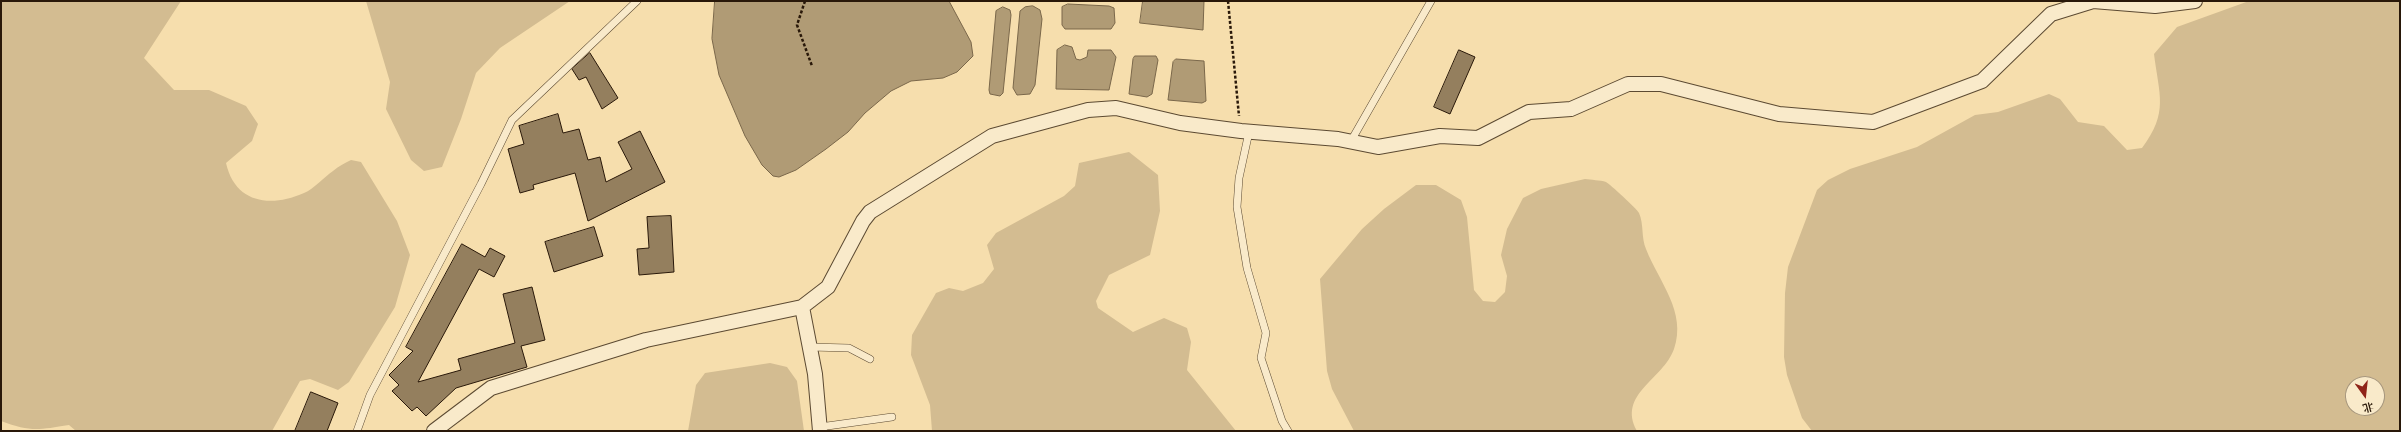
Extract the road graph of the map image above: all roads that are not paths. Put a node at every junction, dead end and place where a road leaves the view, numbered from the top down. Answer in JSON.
{"nodes":[{"id":1,"x":637,"y":1,"type":"edge"},
{"id":2,"x":1431,"y":1,"type":"edge"},
{"id":3,"x":2103,"y":1,"type":"edge"},
{"id":4,"x":2195,"y":1,"type":"edge"},
{"id":5,"x":1245,"y":132,"type":"junction"},
{"id":6,"x":1351,"y":141,"type":"junction"},
{"id":7,"x":802,"y":307,"type":"junction"},
{"id":8,"x":810,"y":347,"type":"junction"},
{"id":9,"x":870,"y":359,"type":"dead end"},
{"id":10,"x":892,"y":417,"type":"dead end"},
{"id":11,"x":820,"y":429,"type":"edge"},
{"id":12,"x":357,"y":431,"type":"edge"},
{"id":13,"x":434,"y":431,"type":"edge"},
{"id":14,"x":1288,"y":431,"type":"edge"}],
"edges":[{"from":1,"to":12,"type":"lane"},
{"from":2,"to":6,"type":"lane"},
{"from":3,"to":4,"type":"street"},
{"from":3,"to":6,"type":"street"},
{"from":5,"to":6,"type":"street"},
{"from":5,"to":7,"type":"street"},
{"from":5,"to":14,"type":"lane"},
{"from":7,"to":8,"type":"street"},
{"from":7,"to":13,"type":"street"},
{"from":8,"to":9,"type":"lane"},
{"from":8,"to":11,"type":"street"},
{"from":10,"to":11,"type":"lane"}]}
